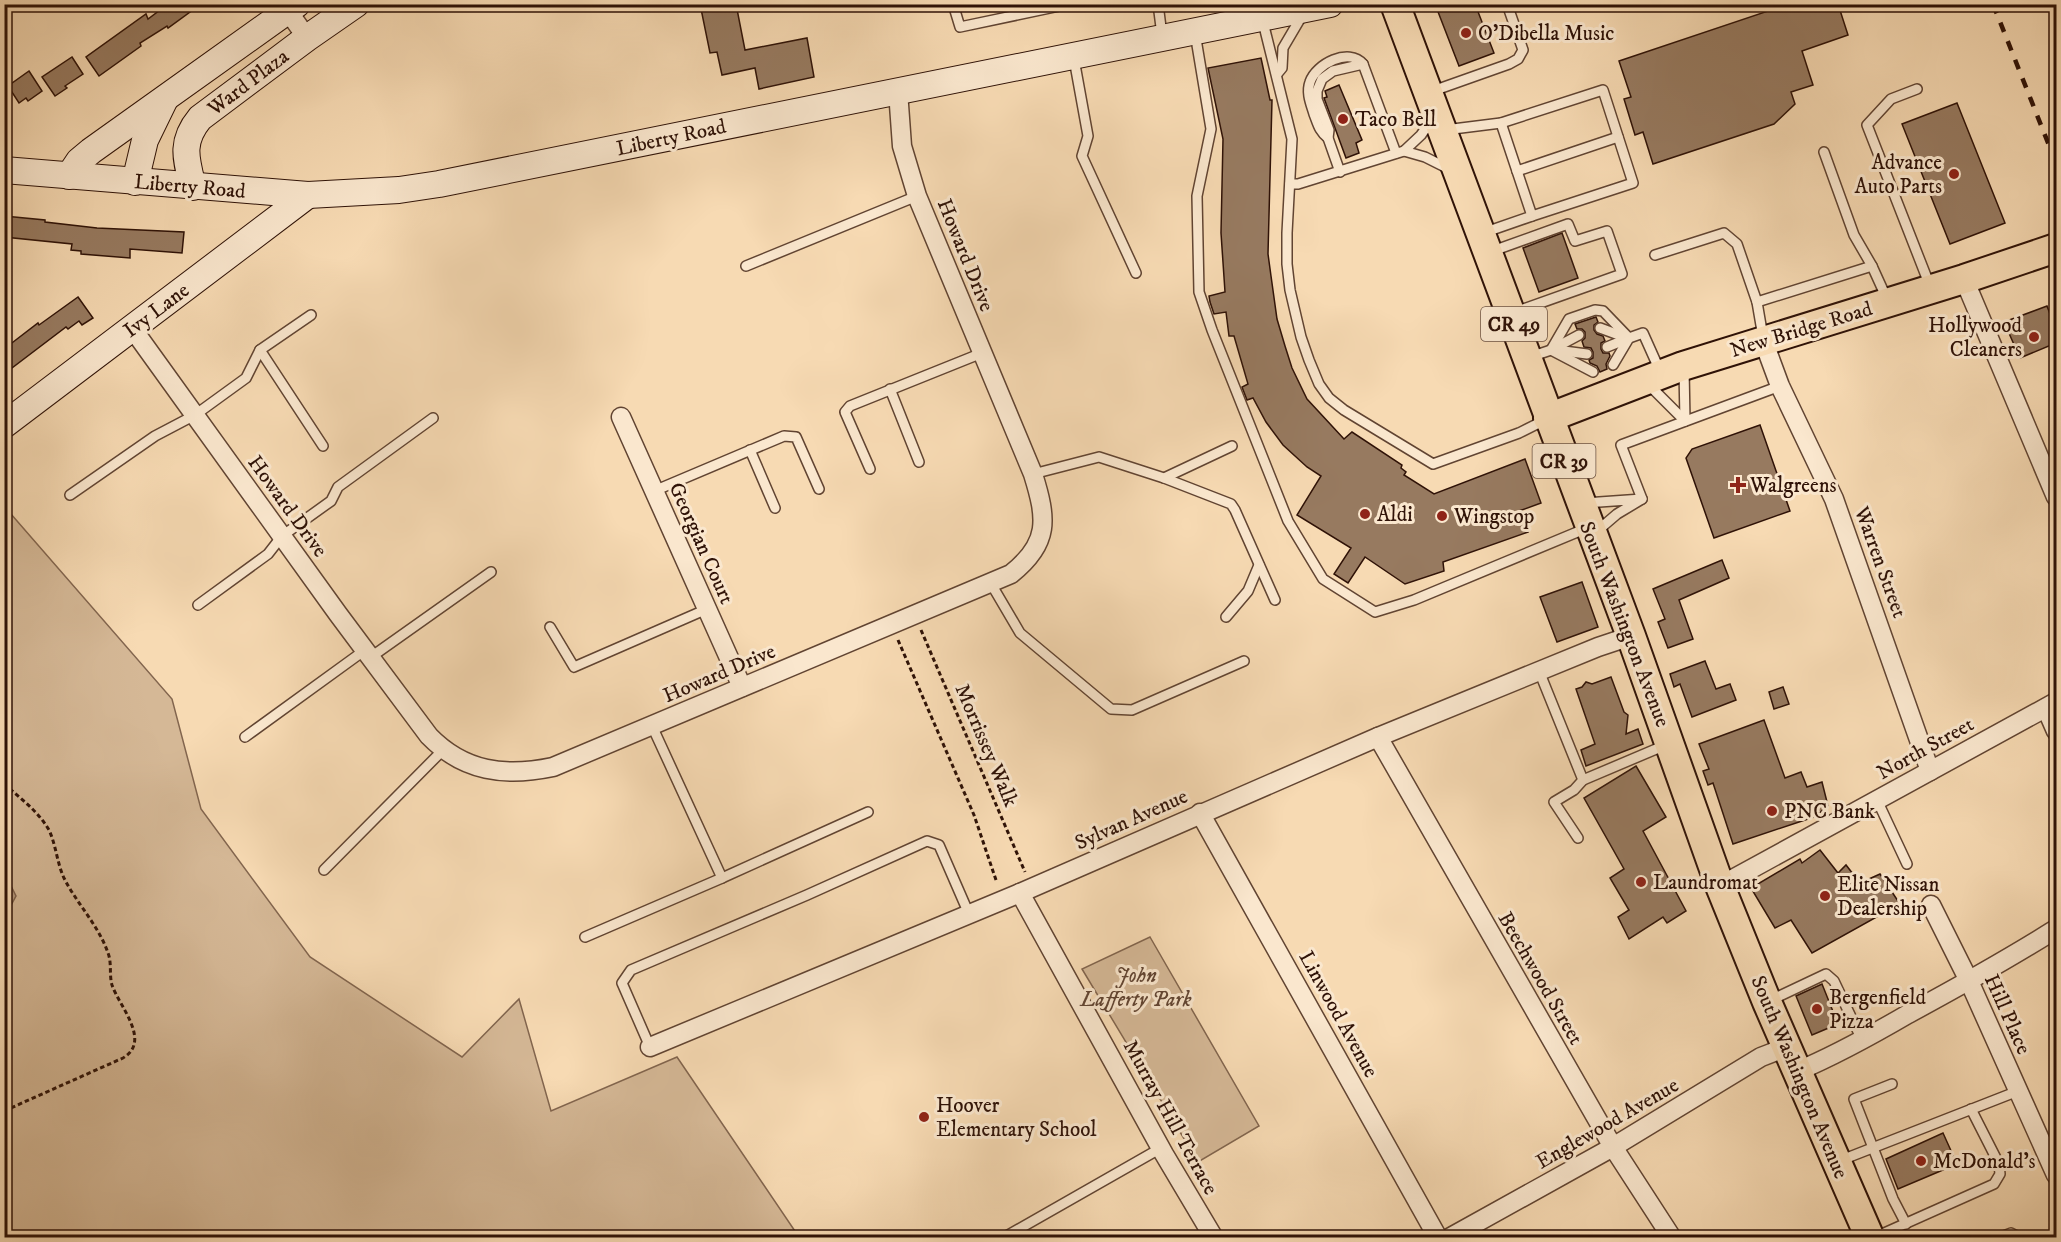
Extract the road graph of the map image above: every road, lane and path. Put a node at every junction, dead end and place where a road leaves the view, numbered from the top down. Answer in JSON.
{"nodes":[{"id":1,"x":356,"y":4,"type":"edge"},
{"id":2,"x":953,"y":4,"type":"edge"},
{"id":3,"x":1069,"y":4,"type":"edge"},
{"id":4,"x":1158,"y":4,"type":"edge"},
{"id":5,"x":1330,"y":4,"type":"edge"},
{"id":6,"x":1395,"y":4,"type":"edge"},
{"id":7,"x":1507,"y":4,"type":"edge"},
{"id":8,"x":289,"y":7,"type":"edge"},
{"id":9,"x":1305,"y":10,"type":"junction"},
{"id":10,"x":1262,"y":18,"type":"junction"},
{"id":11,"x":1194,"y":33,"type":"junction"},
{"id":12,"x":307,"y":38,"type":"junction"},
{"id":13,"x":1163,"y":40,"type":"junction"},
{"id":14,"x":1073,"y":55,"type":"junction"},
{"id":15,"x":1278,"y":74,"type":"junction"},
{"id":16,"x":1917,"y":89,"type":"dead end"},
{"id":17,"x":897,"y":91,"type":"junction"},
{"id":18,"x":168,"y":95,"type":"junction"},
{"id":19,"x":1435,"y":112,"type":"junction"},
{"id":20,"x":1501,"y":123,"type":"junction"},
{"id":21,"x":1618,"y":137,"type":"junction"},
{"id":22,"x":1400,"y":152,"type":"junction"},
{"id":23,"x":1824,"y":152,"type":"dead end"},
{"id":24,"x":4,"y":170,"type":"edge"},
{"id":25,"x":1517,"y":171,"type":"junction"},
{"id":26,"x":1340,"y":172,"type":"junction"},
{"id":27,"x":1459,"y":175,"type":"junction"},
{"id":28,"x":69,"y":176,"type":"junction"},
{"id":29,"x":135,"y":182,"type":"junction"},
{"id":30,"x":1290,"y":184,"type":"junction"},
{"id":31,"x":193,"y":187,"type":"junction"},
{"id":32,"x":308,"y":195,"type":"junction"},
{"id":33,"x":917,"y":195,"type":"junction"},
{"id":34,"x":1532,"y":216,"type":"junction"},
{"id":35,"x":1484,"y":244,"type":"junction"},
{"id":36,"x":2056,"y":248,"type":"edge"},
{"id":37,"x":1655,"y":255,"type":"dead end"},
{"id":38,"x":746,"y":266,"type":"dead end"},
{"id":39,"x":1872,"y":266,"type":"junction"},
{"id":40,"x":1136,"y":273,"type":"dead end"},
{"id":41,"x":1964,"y":279,"type":"junction"},
{"id":42,"x":1931,"y":288,"type":"junction"},
{"id":43,"x":1888,"y":301,"type":"junction"},
{"id":44,"x":1757,"y":302,"type":"junction"},
{"id":45,"x":1510,"y":313,"type":"junction"},
{"id":46,"x":310,"y":315,"type":"dead end"},
{"id":47,"x":132,"y":328,"type":"junction"},
{"id":48,"x":1600,"y":328,"type":"dead end"},
{"id":49,"x":1580,"y":335,"type":"dead end"},
{"id":50,"x":1629,"y":338,"type":"junction"},
{"id":51,"x":1763,"y":340,"type":"junction"},
{"id":52,"x":1607,"y":347,"type":"dead end"},
{"id":53,"x":260,"y":350,"type":"junction"},
{"id":54,"x":982,"y":353,"type":"junction"},
{"id":55,"x":1539,"y":354,"type":"junction"},
{"id":56,"x":1587,"y":354,"type":"dead end"},
{"id":57,"x":1614,"y":365,"type":"dead end"},
{"id":58,"x":1593,"y":372,"type":"dead end"},
{"id":59,"x":1663,"y":374,"type":"junction"},
{"id":60,"x":1780,"y":386,"type":"junction"},
{"id":61,"x":890,"y":389,"type":"junction"},
{"id":62,"x":195,"y":415,"type":"junction"},
{"id":63,"x":621,"y":417,"type":"dead end"},
{"id":64,"x":434,"y":418,"type":"dead end"},
{"id":65,"x":1548,"y":418,"type":"junction"},
{"id":66,"x":1685,"y":421,"type":"junction"},
{"id":67,"x":4,"y":425,"type":"edge"},
{"id":68,"x":322,"y":446,"type":"dead end"},
{"id":69,"x":1232,"y":446,"type":"dead end"},
{"id":70,"x":750,"y":450,"type":"junction"},
{"id":71,"x":919,"y":462,"type":"dead end"},
{"id":72,"x":870,"y":469,"type":"dead end"},
{"id":73,"x":1034,"y":474,"type":"junction"},
{"id":74,"x":1164,"y":478,"type":"junction"},
{"id":75,"x":819,"y":489,"type":"dead end"},
{"id":76,"x":654,"y":491,"type":"junction"},
{"id":77,"x":70,"y":495,"type":"dead end"},
{"id":78,"x":2056,"y":497,"type":"edge"},
{"id":79,"x":1642,"y":500,"type":"junction"},
{"id":80,"x":775,"y":508,"type":"dead end"},
{"id":81,"x":1587,"y":522,"type":"junction"},
{"id":82,"x":282,"y":536,"type":"junction"},
{"id":83,"x":1259,"y":565,"type":"junction"},
{"id":84,"x":491,"y":572,"type":"dead end"},
{"id":85,"x":990,"y":582,"type":"junction"},
{"id":86,"x":1275,"y":600,"type":"dead end"},
{"id":87,"x":198,"y":605,"type":"dead end"},
{"id":88,"x":707,"y":609,"type":"junction"},
{"id":89,"x":914,"y":614,"type":"junction"},
{"id":90,"x":1226,"y":617,"type":"dead end"},
{"id":91,"x":891,"y":624,"type":"junction"},
{"id":92,"x":550,"y":627,"type":"dead end"},
{"id":93,"x":1631,"y":636,"type":"junction"},
{"id":94,"x":368,"y":654,"type":"junction"},
{"id":95,"x":1244,"y":661,"type":"dead end"},
{"id":96,"x":1539,"y":671,"type":"junction"},
{"id":97,"x":742,"y":687,"type":"junction"},
{"id":98,"x":2051,"y":705,"type":"edge"},
{"id":99,"x":652,"y":726,"type":"junction"},
{"id":100,"x":2056,"y":731,"type":"edge"},
{"id":101,"x":245,"y":737,"type":"dead end"},
{"id":102,"x":1378,"y":737,"type":"junction"},
{"id":103,"x":1670,"y":743,"type":"junction"},
{"id":104,"x":443,"y":750,"type":"junction"},
{"id":105,"x":1930,"y":771,"type":"junction"},
{"id":106,"x":1583,"y":780,"type":"junction"},
{"id":107,"x":4,"y":784,"type":"edge"},
{"id":108,"x":1877,"y":800,"type":"junction"},
{"id":109,"x":868,"y":812,"type":"dead end"},
{"id":110,"x":1200,"y":813,"type":"junction"},
{"id":111,"x":1578,"y":838,"type":"dead end"},
{"id":112,"x":1907,"y":864,"type":"dead end"},
{"id":113,"x":324,"y":870,"type":"dead end"},
{"id":114,"x":722,"y":878,"type":"junction"},
{"id":115,"x":1720,"y":886,"type":"junction"},
{"id":116,"x":1026,"y":890,"type":"junction"},
{"id":117,"x":1003,"y":900,"type":"junction"},
{"id":118,"x":1930,"y":905,"type":"dead end"},
{"id":119,"x":969,"y":914,"type":"junction"},
{"id":120,"x":2056,"y":929,"type":"edge"},
{"id":121,"x":585,"y":937,"type":"dead end"},
{"id":122,"x":1969,"y":981,"type":"junction"},
{"id":123,"x":1767,"y":1002,"type":"junction"},
{"id":124,"x":1862,"y":1040,"type":"junction"},
{"id":125,"x":650,"y":1047,"type":"joint"},
{"id":126,"x":1792,"y":1059,"type":"junction"},
{"id":127,"x":1892,"y":1084,"type":"dead end"},
{"id":128,"x":2018,"y":1091,"type":"junction"},
{"id":129,"x":1971,"y":1109,"type":"junction"},
{"id":130,"x":4,"y":1111,"type":"edge"},
{"id":131,"x":1612,"y":1147,"type":"junction"},
{"id":132,"x":1161,"y":1148,"type":"junction"},
{"id":133,"x":1873,"y":1148,"type":"junction"},
{"id":134,"x":1837,"y":1162,"type":"junction"},
{"id":135,"x":2056,"y":1175,"type":"edge"},
{"id":136,"x":1906,"y":1224,"type":"junction"},
{"id":137,"x":1003,"y":1238,"type":"edge"},
{"id":138,"x":1214,"y":1238,"type":"edge"},
{"id":139,"x":1438,"y":1238,"type":"edge"},
{"id":140,"x":1449,"y":1238,"type":"edge"},
{"id":141,"x":1672,"y":1238,"type":"edge"},
{"id":142,"x":1871,"y":1238,"type":"edge"},
{"id":143,"x":1998,"y":1238,"type":"edge"},
{"id":144,"x":2021,"y":1238,"type":"edge"}],
"edges":[{"from":1,"to":12,"type":"main road","name":"Ward Plaza"},
{"from":2,"to":3,"type":"lane"},
{"from":4,"to":13,"type":"lane"},
{"from":5,"to":9,"type":"main road","name":"Liberty Road"},
{"from":6,"to":19,"type":"main road","name":"South Washington Avenue","number":"CR 49"},
{"from":7,"to":19,"type":"lane"},
{"from":8,"to":12,"type":"street"},
{"from":8,"to":18,"type":"main road","name":"Ward Plaza"},
{"from":9,"to":10,"type":"main road","name":"Liberty Road"},
{"from":9,"to":15,"type":"lane"},
{"from":10,"to":11,"type":"main road","name":"Liberty Road"},
{"from":10,"to":15,"type":"lane"},
{"from":11,"to":13,"type":"main road","name":"Liberty Road"},
{"from":11,"to":81,"type":"lane"},
{"from":12,"to":31,"type":"main road","name":"Ward Plaza"},
{"from":13,"to":14,"type":"main road","name":"Liberty Road"},
{"from":14,"to":17,"type":"main road","name":"Liberty Road"},
{"from":14,"to":40,"type":"lane"},
{"from":15,"to":30,"type":"lane"},
{"from":16,"to":42,"type":"lane"},
{"from":17,"to":32,"type":"main road","name":"Liberty Road"},
{"from":17,"to":33,"type":"street","name":"Howard Drive"},
{"from":18,"to":28,"type":"main road","name":"Ward Plaza"},
{"from":18,"to":29,"type":"main road","name":"Ward Plaza"},
{"from":19,"to":20,"type":"lane"},
{"from":19,"to":22,"type":"lane"},
{"from":19,"to":27,"type":"main road","name":"South Washington Avenue","number":"CR 49"},
{"from":20,"to":21,"type":"lane"},
{"from":20,"to":25,"type":"lane"},
{"from":21,"to":25,"type":"lane"},
{"from":21,"to":34,"type":"lane"},
{"from":22,"to":26,"type":"lane"},
{"from":22,"to":26,"type":"lane"},
{"from":22,"to":27,"type":"lane"},
{"from":23,"to":39,"type":"lane"},
{"from":24,"to":28,"type":"main road","name":"Liberty Road"},
{"from":25,"to":34,"type":"lane"},
{"from":26,"to":30,"type":"lane"},
{"from":27,"to":35,"type":"main road","name":"South Washington Avenue","number":"CR 49"},
{"from":28,"to":29,"type":"main road","name":"Liberty Road"},
{"from":29,"to":31,"type":"main road","name":"Liberty Road"},
{"from":30,"to":65,"type":"lane"},
{"from":31,"to":32,"type":"main road","name":"Liberty Road"},
{"from":32,"to":47,"type":"main road","name":"Ivy Lane"},
{"from":33,"to":38,"type":"lane"},
{"from":33,"to":54,"type":"street","name":"Howard Drive"},
{"from":34,"to":35,"type":"lane"},
{"from":35,"to":45,"type":"main road","name":"South Washington Avenue","number":"CR 49"},
{"from":35,"to":45,"type":"lane"},
{"from":36,"to":41,"type":"main road","name":"New Bridge Road"},
{"from":37,"to":44,"type":"lane"},
{"from":39,"to":43,"type":"lane"},
{"from":39,"to":44,"type":"lane"},
{"from":41,"to":42,"type":"main road","name":"New Bridge Road"},
{"from":41,"to":78,"type":"street"},
{"from":42,"to":43,"type":"main road","name":"New Bridge Road"},
{"from":43,"to":51,"type":"main road","name":"New Bridge Road"},
{"from":44,"to":51,"type":"lane"},
{"from":45,"to":55,"type":"main road","name":"South Washington Avenue","number":"CR 49"},
{"from":46,"to":53,"type":"lane"},
{"from":47,"to":62,"type":"street","name":"Howard Drive"},
{"from":47,"to":67,"type":"main road","name":"Ivy Lane"},
{"from":48,"to":50,"type":"lane"},
{"from":49,"to":55,"type":"lane"},
{"from":50,"to":52,"type":"lane"},
{"from":50,"to":55,"type":"lane"},
{"from":50,"to":57,"type":"lane"},
{"from":50,"to":59,"type":"lane"},
{"from":51,"to":59,"type":"main road","name":"New Bridge Road"},
{"from":51,"to":60,"type":"street","name":"Warren Street"},
{"from":53,"to":62,"type":"lane"},
{"from":53,"to":68,"type":"lane"},
{"from":54,"to":61,"type":"lane"},
{"from":54,"to":73,"type":"street","name":"Howard Drive"},
{"from":55,"to":56,"type":"lane"},
{"from":55,"to":58,"type":"lane"},
{"from":55,"to":65,"type":"main road","name":"South Washington Avenue","number":"CR 49"},
{"from":59,"to":65,"type":"main road","name":"New Bridge Road"},
{"from":59,"to":66,"type":"lane"},
{"from":59,"to":66,"type":"lane"},
{"from":60,"to":66,"type":"lane"},
{"from":60,"to":105,"type":"street","name":"Warren Street"},
{"from":61,"to":71,"type":"lane"},
{"from":61,"to":72,"type":"lane"},
{"from":62,"to":77,"type":"lane"},
{"from":62,"to":82,"type":"street","name":"Howard Drive"},
{"from":63,"to":76,"type":"street","name":"Georgian Court"},
{"from":64,"to":82,"type":"lane"},
{"from":65,"to":81,"type":"main road","name":"South Washington Avenue","number":"CR 39"},
{"from":66,"to":79,"type":"lane"},
{"from":69,"to":74,"type":"lane"},
{"from":70,"to":75,"type":"lane"},
{"from":70,"to":76,"type":"lane"},
{"from":70,"to":80,"type":"lane"},
{"from":73,"to":74,"type":"lane"},
{"from":73,"to":85,"type":"street","name":"Howard Drive"},
{"from":74,"to":83,"type":"lane"},
{"from":76,"to":88,"type":"street","name":"Georgian Court"},
{"from":79,"to":81,"type":"lane"},
{"from":79,"to":81,"type":"lane"},
{"from":81,"to":93,"type":"main road","name":"South Washington Avenue","number":"CR 39"},
{"from":82,"to":87,"type":"lane"},
{"from":82,"to":94,"type":"street","name":"Howard Drive"},
{"from":83,"to":86,"type":"lane"},
{"from":83,"to":90,"type":"lane"},
{"from":84,"to":94,"type":"lane"},
{"from":85,"to":89,"type":"street","name":"Howard Drive"},
{"from":85,"to":95,"type":"lane"},
{"from":88,"to":92,"type":"lane"},
{"from":88,"to":97,"type":"street","name":"Georgian Court"},
{"from":89,"to":91,"type":"street","name":"Howard Drive"},
{"from":89,"to":116,"type":"path","name":"Morrissey Walk"},
{"from":91,"to":97,"type":"street","name":"Howard Drive"},
{"from":91,"to":117,"type":"path"},
{"from":93,"to":96,"type":"street","name":"Sylvan Avenue"},
{"from":93,"to":103,"type":"main road","name":"South Washington Avenue","number":"CR 39"},
{"from":94,"to":101,"type":"lane"},
{"from":94,"to":104,"type":"street","name":"Howard Drive"},
{"from":96,"to":102,"type":"street","name":"Sylvan Avenue"},
{"from":96,"to":106,"type":"lane"},
{"from":97,"to":99,"type":"street","name":"Howard Drive"},
{"from":98,"to":100,"type":"street"},
{"from":98,"to":105,"type":"street","name":"North Street"},
{"from":99,"to":104,"type":"street","name":"Howard Drive"},
{"from":99,"to":114,"type":"lane"},
{"from":102,"to":110,"type":"street","name":"Sylvan Avenue"},
{"from":102,"to":131,"type":"street","name":"Beechwood Street"},
{"from":103,"to":106,"type":"lane"},
{"from":103,"to":115,"type":"main road","name":"South Washington Avenue","number":"CR 39"},
{"from":104,"to":113,"type":"lane"},
{"from":105,"to":108,"type":"street","name":"North Street"},
{"from":106,"to":111,"type":"lane"},
{"from":107,"to":130,"type":"path"},
{"from":108,"to":112,"type":"lane"},
{"from":108,"to":115,"type":"street","name":"North Street"},
{"from":109,"to":114,"type":"lane"},
{"from":110,"to":116,"type":"street","name":"Sylvan Avenue"},
{"from":110,"to":139,"type":"street","name":"Linwood Avenue"},
{"from":114,"to":121,"type":"lane"},
{"from":115,"to":123,"type":"main road","name":"South Washington Avenue","number":"CR 39"},
{"from":116,"to":117,"type":"street","name":"Sylvan Avenue"},
{"from":116,"to":132,"type":"street","name":"Murray Hill Terrace"},
{"from":117,"to":119,"type":"street","name":"Sylvan Avenue"},
{"from":118,"to":122,"type":"street","name":"Hill Place"},
{"from":119,"to":125,"type":"street","name":"Sylvan Avenue"},
{"from":119,"to":125,"type":"lane"},
{"from":120,"to":122,"type":"street","name":"Englewood Avenue"},
{"from":122,"to":124,"type":"street","name":"Englewood Avenue"},
{"from":122,"to":128,"type":"street","name":"Hill Place"},
{"from":123,"to":124,"type":"lane"},
{"from":123,"to":126,"type":"main road","name":"South Washington Avenue","number":"CR 39"},
{"from":124,"to":126,"type":"street","name":"Englewood Avenue"},
{"from":126,"to":131,"type":"street","name":"Englewood Avenue"},
{"from":126,"to":134,"type":"main road","name":"South Washington Avenue","number":"CR 39"},
{"from":127,"to":133,"type":"lane"},
{"from":128,"to":129,"type":"lane"},
{"from":128,"to":135,"type":"street","name":"Hill Place"},
{"from":129,"to":133,"type":"lane"},
{"from":129,"to":136,"type":"lane"},
{"from":131,"to":140,"type":"street","name":"Englewood Avenue"},
{"from":131,"to":141,"type":"street","name":"Beechwood Street"},
{"from":132,"to":137,"type":"lane"},
{"from":132,"to":138,"type":"street","name":"Murray Hill Terrace"},
{"from":133,"to":134,"type":"lane"},
{"from":133,"to":136,"type":"lane"},
{"from":134,"to":142,"type":"main road","name":"South Washington Avenue","number":"CR 39"},
{"from":136,"to":142,"type":"lane"},
{"from":143,"to":144,"type":"lane"}]}
